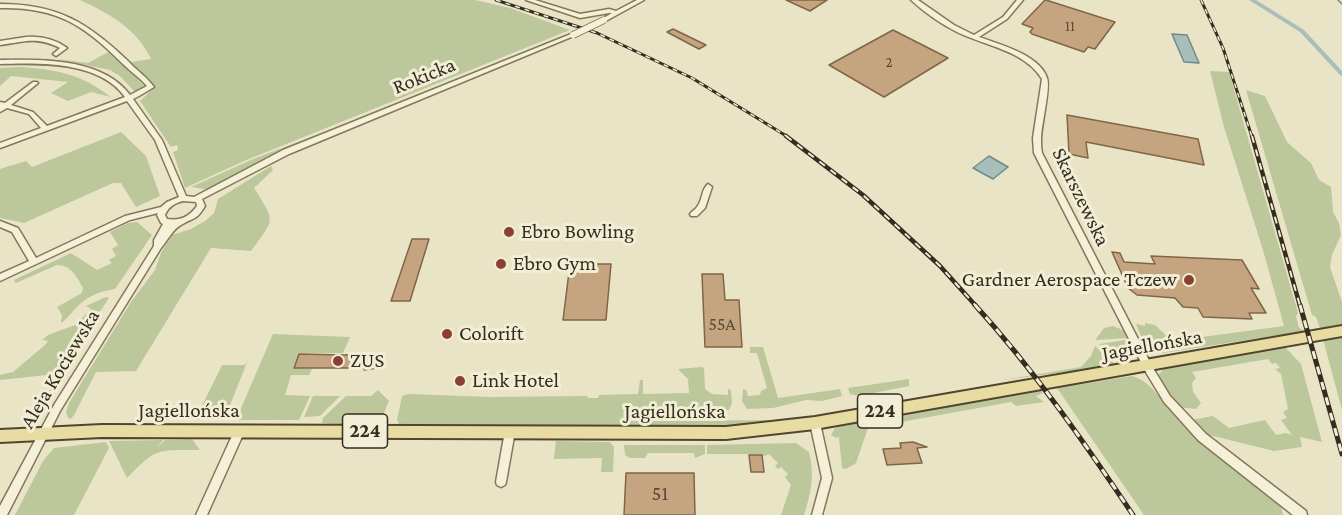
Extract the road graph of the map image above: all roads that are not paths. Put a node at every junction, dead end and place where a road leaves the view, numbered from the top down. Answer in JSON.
{"nodes":[{"id":1,"x":529,"y":0,"type":"edge"},
{"id":2,"x":641,"y":0,"type":"edge"},
{"id":3,"x":914,"y":0,"type":"edge"},
{"id":4,"x":1020,"y":0,"type":"edge"},
{"id":5,"x":2,"y":5,"type":"edge"},
{"id":6,"x":617,"y":13,"type":"junction"},
{"id":7,"x":20,"y":32,"type":"dead end"},
{"id":8,"x":974,"y":38,"type":"junction"},
{"id":9,"x":14,"y":39,"type":"junction"},
{"id":10,"x":0,"y":43,"type":"edge"},
{"id":11,"x":56,"y":54,"type":"dead end"},
{"id":12,"x":0,"y":62,"type":"edge"},
{"id":13,"x":35,"y":83,"type":"dead end"},
{"id":14,"x":129,"y":98,"type":"junction"},
{"id":15,"x":3,"y":105,"type":"edge"},
{"id":16,"x":0,"y":110,"type":"edge"},
{"id":17,"x":46,"y":129,"type":"junction"},
{"id":18,"x":0,"y":146,"type":"edge"},
{"id":19,"x":174,"y":183,"type":"junction"},
{"id":20,"x":708,"y":187,"type":"dead end"},
{"id":21,"x":183,"y":198,"type":"junction"},
{"id":22,"x":174,"y":201,"type":"junction"},
{"id":23,"x":198,"y":201,"type":"junction"},
{"id":24,"x":162,"y":212,"type":"junction"},
{"id":25,"x":694,"y":214,"type":"dead end"},
{"id":26,"x":172,"y":223,"type":"junction"},
{"id":27,"x":0,"y":224,"type":"edge"},
{"id":28,"x":34,"y":262,"type":"junction"},
{"id":29,"x":0,"y":278,"type":"edge"},
{"id":30,"x":1342,"y":331,"type":"edge"},
{"id":31,"x":1148,"y":366,"type":"junction"},
{"id":32,"x":815,"y":423,"type":"junction"},
{"id":33,"x":240,"y":430,"type":"junction"},
{"id":34,"x":510,"y":431,"type":"junction"},
{"id":35,"x":42,"y":433,"type":"junction"},
{"id":36,"x":0,"y":436,"type":"edge"},
{"id":37,"x":501,"y":482,"type":"dead end"},
{"id":38,"x":1,"y":515,"type":"edge"},
{"id":39,"x":201,"y":515,"type":"edge"},
{"id":40,"x":817,"y":515,"type":"edge"},
{"id":41,"x":1302,"y":515,"type":"edge"}],
"edges":[{"from":1,"to":6,"type":"street"},
{"from":2,"to":6,"type":"street","name":"Rokicka"},
{"from":3,"to":8,"type":"street","name":"Skarszewska"},
{"from":4,"to":8,"type":"street"},
{"from":5,"to":14,"type":"street"},
{"from":6,"to":23,"type":"street","name":"Rokicka","bridge":true},
{"from":7,"to":9,"type":"street"},
{"from":8,"to":31,"type":"street","name":"Skarszewska"},
{"from":9,"to":10,"type":"street"},
{"from":9,"to":11,"type":"street"},
{"from":12,"to":14,"type":"street"},
{"from":13,"to":15,"type":"street"},
{"from":14,"to":17,"type":"street"},
{"from":14,"to":19,"type":"street"},
{"from":15,"to":16,"type":"street"},
{"from":15,"to":17,"type":"street"},
{"from":17,"to":18,"type":"street"},
{"from":19,"to":21,"type":"street"},
{"from":19,"to":22,"type":"street"},
{"from":20,"to":25,"type":"street"},
{"from":21,"to":22,"type":"street"},
{"from":21,"to":23,"type":"street"},
{"from":22,"to":24,"type":"street"},
{"from":23,"to":26,"type":"street","name":"Rokicka"},
{"from":24,"to":26,"type":"street"},
{"from":24,"to":28,"type":"street"},
{"from":26,"to":35,"type":"street","name":"Aleja Kociewska"},
{"from":27,"to":28,"type":"street"},
{"from":28,"to":29,"type":"street"},
{"from":30,"to":31,"type":"main road","name":"Jagiellońska","number":"224"},
{"from":31,"to":32,"type":"main road","name":"Jagiellońska","number":"224"},
{"from":31,"to":41,"type":"street"},
{"from":32,"to":34,"type":"main road","name":"Jagiellońska","number":"224"},
{"from":32,"to":40,"type":"street"},
{"from":33,"to":34,"type":"main road","name":"Jagiellońska","number":"224"},
{"from":33,"to":35,"type":"main road","name":"Jagiellońska","number":"224"},
{"from":33,"to":39,"type":"street"},
{"from":34,"to":37,"type":"street"},
{"from":35,"to":36,"type":"main road","name":"Jagiellońska","number":"224"},
{"from":35,"to":38,"type":"street","name":"Aleja Kociewska"}]}
